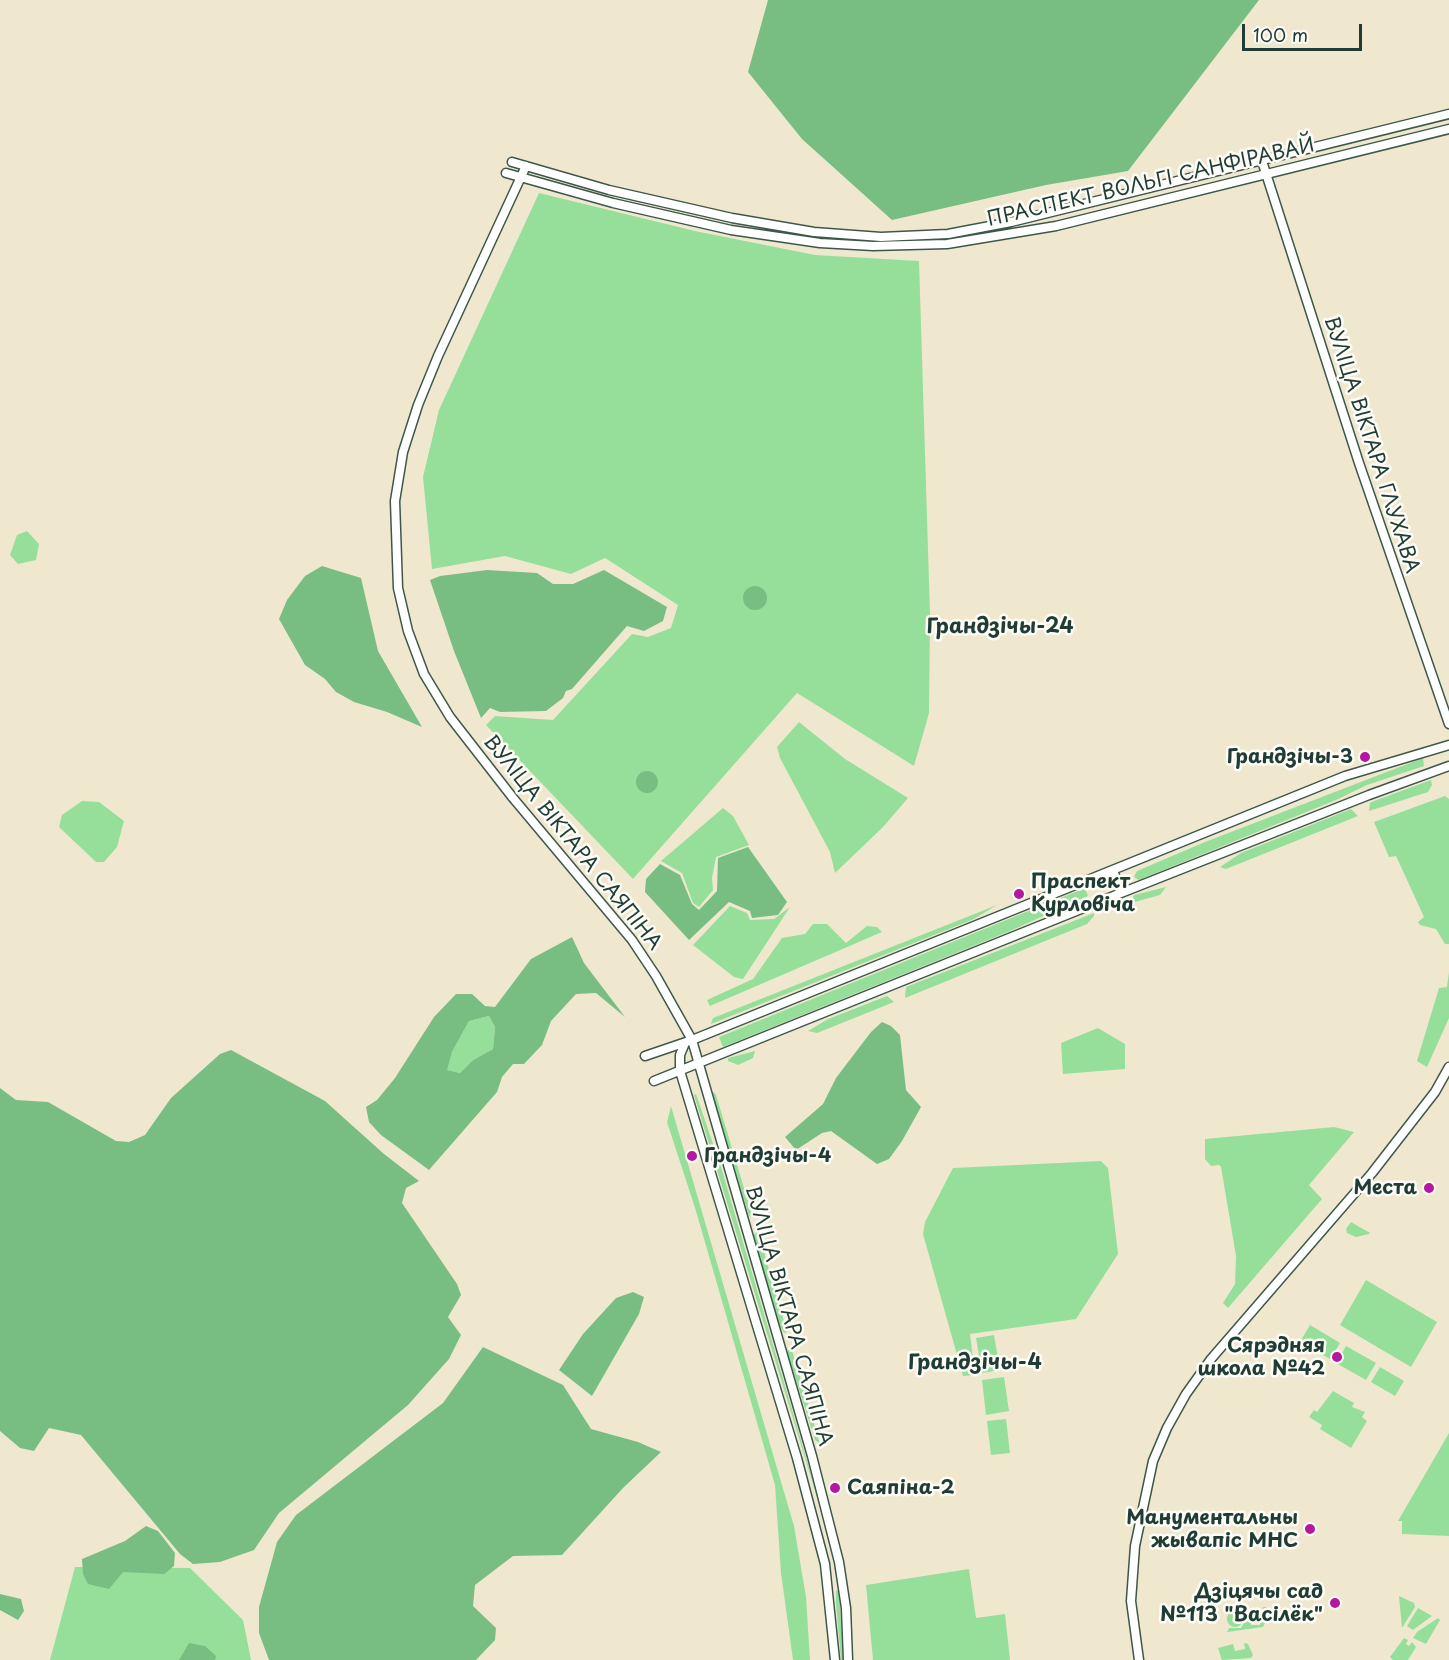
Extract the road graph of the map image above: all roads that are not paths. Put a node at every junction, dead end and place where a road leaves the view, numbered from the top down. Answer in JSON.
{"nodes":[{"id":1,"x":1449,"y":114,"type":"edge"},
{"id":2,"x":1449,"y":129,"type":"edge"},
{"id":3,"x":512,"y":162,"type":"dead end"},
{"id":4,"x":1262,"y":162,"type":"junction"},
{"id":5,"x":526,"y":166,"type":"junction"},
{"id":6,"x":506,"y":173,"type":"dead end"},
{"id":7,"x":1265,"y":175,"type":"junction"},
{"id":8,"x":521,"y":177,"type":"junction"},
{"id":9,"x":881,"y":237,"type":"junction"},
{"id":10,"x":873,"y":246,"type":"junction"},
{"id":11,"x":1449,"y":724,"type":"edge"},
{"id":12,"x":1449,"y":745,"type":"edge"},
{"id":13,"x":1449,"y":766,"type":"edge"},
{"id":14,"x":1113,"y":870,"type":"junction"},
{"id":15,"x":1121,"y":893,"type":"junction"},
{"id":16,"x":689,"y":1041,"type":"junction"},
{"id":17,"x":645,"y":1056,"type":"dead end"},
{"id":18,"x":699,"y":1063,"type":"junction"},
{"id":19,"x":1449,"y":1067,"type":"edge"},
{"id":20,"x":680,"y":1071,"type":"junction"},
{"id":21,"x":654,"y":1081,"type":"dead end"},
{"id":22,"x":839,"y":1562,"type":"junction"},
{"id":23,"x":825,"y":1564,"type":"junction"},
{"id":24,"x":836,"y":1660,"type":"edge"},
{"id":25,"x":848,"y":1660,"type":"edge"},
{"id":26,"x":1139,"y":1660,"type":"edge"}],
"edges":[{"from":1,"to":4,"type":"street","name":"ПРАСПЕКТ ВОЛЬГІ САНФІРАВАЙ"},
{"from":2,"to":7,"type":"street","name":"ПРАСПЕКТ ВОЛЬГІ САНФІРАВАЙ"},
{"from":3,"to":5,"type":"street","name":"ПРАСПЕКТ ВОЛЬГІ САНФІРАВАЙ"},
{"from":4,"to":7,"type":"street","name":"ВУЛІЦА ВІКТАРА ГЛУХАВА"},
{"from":4,"to":9,"type":"street","name":"ПРАСПЕКТ ВОЛЬГІ САНФІРАВАЙ"},
{"from":5,"to":8,"type":"street","name":"ВУЛІЦА ВІКТАРА САЯПІНА"},
{"from":5,"to":9,"type":"street","name":"ПРАСПЕКТ ВОЛЬГІ САНФІРАВАЙ"},
{"from":6,"to":8,"type":"street","name":"ПРАСПЕКТ ВОЛЬГІ САНФІРАВАЙ"},
{"from":7,"to":10,"type":"street","name":"ПРАСПЕКТ ВОЛЬГІ САНФІРАВАЙ"},
{"from":7,"to":11,"type":"street","name":"ВУЛІЦА ВІКТАРА ГЛУХАВА"},
{"from":8,"to":10,"type":"street","name":"ПРАСПЕКТ ВОЛЬГІ САНФІРАВАЙ"},
{"from":8,"to":16,"type":"street","name":"ВУЛІЦА ВІКТАРА САЯПІНА"},
{"from":9,"to":10,"type":"street"},
{"from":12,"to":14,"type":"street"},
{"from":13,"to":15,"type":"street"},
{"from":14,"to":15,"type":"street"},
{"from":14,"to":16,"type":"street"},
{"from":15,"to":18,"type":"street"},
{"from":16,"to":17,"type":"street"},
{"from":16,"to":18,"type":"street","name":"ВУЛІЦА ВІКТАРА САЯПІНА"},
{"from":16,"to":20,"type":"street","name":"ВУЛІЦА ВІКТАРА САЯПІНА"},
{"from":18,"to":20,"type":"street"},
{"from":18,"to":22,"type":"street","name":"ВУЛІЦА ВІКТАРА САЯПІНА"},
{"from":19,"to":26,"type":"street"},
{"from":20,"to":21,"type":"street"},
{"from":20,"to":23,"type":"street","name":"ВУЛІЦА ВІКТАРА САЯПІНА"},
{"from":22,"to":23,"type":"street"},
{"from":22,"to":25,"type":"street","name":"ВУЛІЦА ВІКТАРА САЯПІНА"},
{"from":23,"to":24,"type":"street","name":"ВУЛІЦА ВІКТАРА САЯПІНА"}]}
